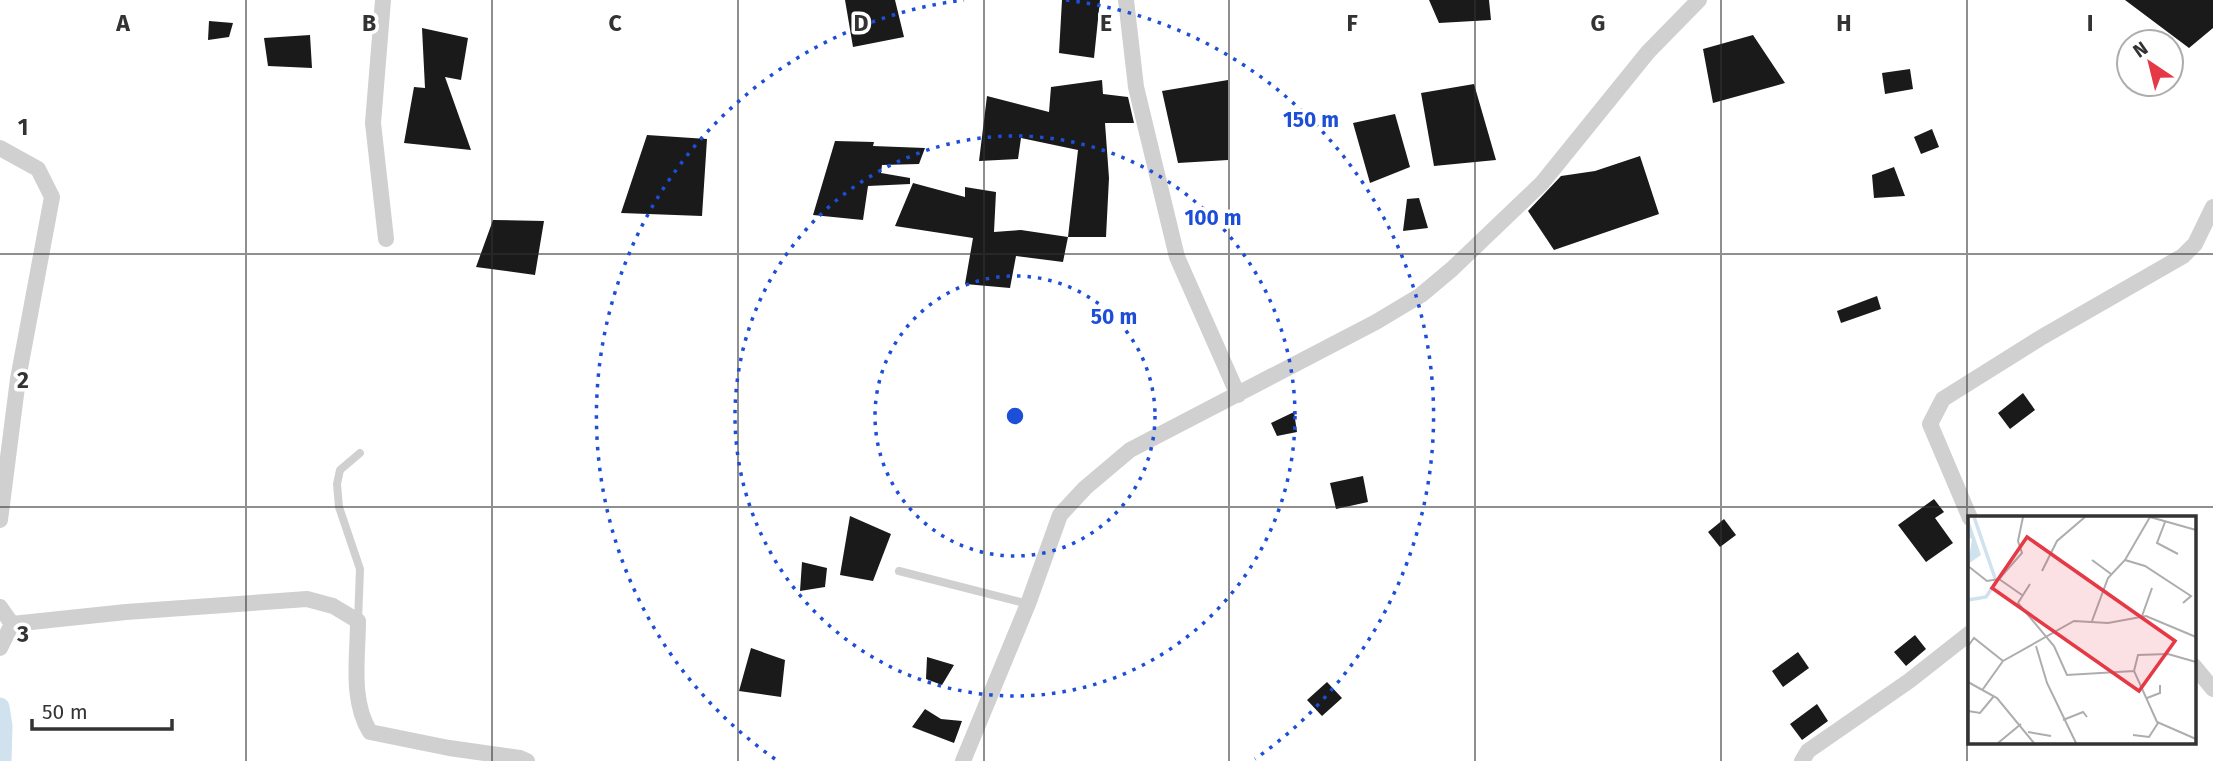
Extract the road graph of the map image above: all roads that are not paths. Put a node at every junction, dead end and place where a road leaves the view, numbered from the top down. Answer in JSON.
{"nodes":[{"id":1,"x":383,"y":0,"type":"edge"},
{"id":2,"x":1126,"y":0,"type":"edge"},
{"id":3,"x":1699,"y":0,"type":"edge"},
{"id":4,"x":0,"y":148,"type":"edge"},
{"id":5,"x":2213,"y":207,"type":"edge"},
{"id":6,"x":386,"y":239,"type":"dead end"},
{"id":7,"x":1238,"y":395,"type":"junction"},
{"id":8,"x":360,"y":453,"type":"dead end"},
{"id":9,"x":1969,"y":516,"type":"edge"},
{"id":10,"x":0,"y":520,"type":"edge"},
{"id":11,"x":899,"y":571,"type":"dead end"},
{"id":12,"x":1028,"y":604,"type":"junction"},
{"id":13,"x":0,"y":607,"type":"edge"},
{"id":14,"x":358,"y":621,"type":"junction"},
{"id":15,"x":12,"y":624,"type":"junction"},
{"id":16,"x":1968,"y":635,"type":"edge"},
{"id":17,"x":0,"y":649,"type":"edge"},
{"id":18,"x":2196,"y":668,"type":"edge"},
{"id":19,"x":2213,"y":689,"type":"edge"},
{"id":20,"x":527,"y":761,"type":"edge"},
{"id":21,"x":963,"y":761,"type":"edge"},
{"id":22,"x":1802,"y":761,"type":"edge"}],
"edges":[{"from":1,"to":6,"type":"street"},
{"from":2,"to":7,"type":"street"},
{"from":3,"to":7,"type":"street"},
{"from":4,"to":10,"type":"street"},
{"from":5,"to":9,"type":"street"},
{"from":7,"to":12,"type":"street"},
{"from":8,"to":14,"type":"lane"},
{"from":11,"to":12,"type":"lane"},
{"from":12,"to":21,"type":"street"},
{"from":13,"to":15,"type":"street"},
{"from":14,"to":15,"type":"street"},
{"from":14,"to":20,"type":"street"},
{"from":15,"to":17,"type":"street"},
{"from":16,"to":22,"type":"street"},
{"from":18,"to":19,"type":"street"}]}
